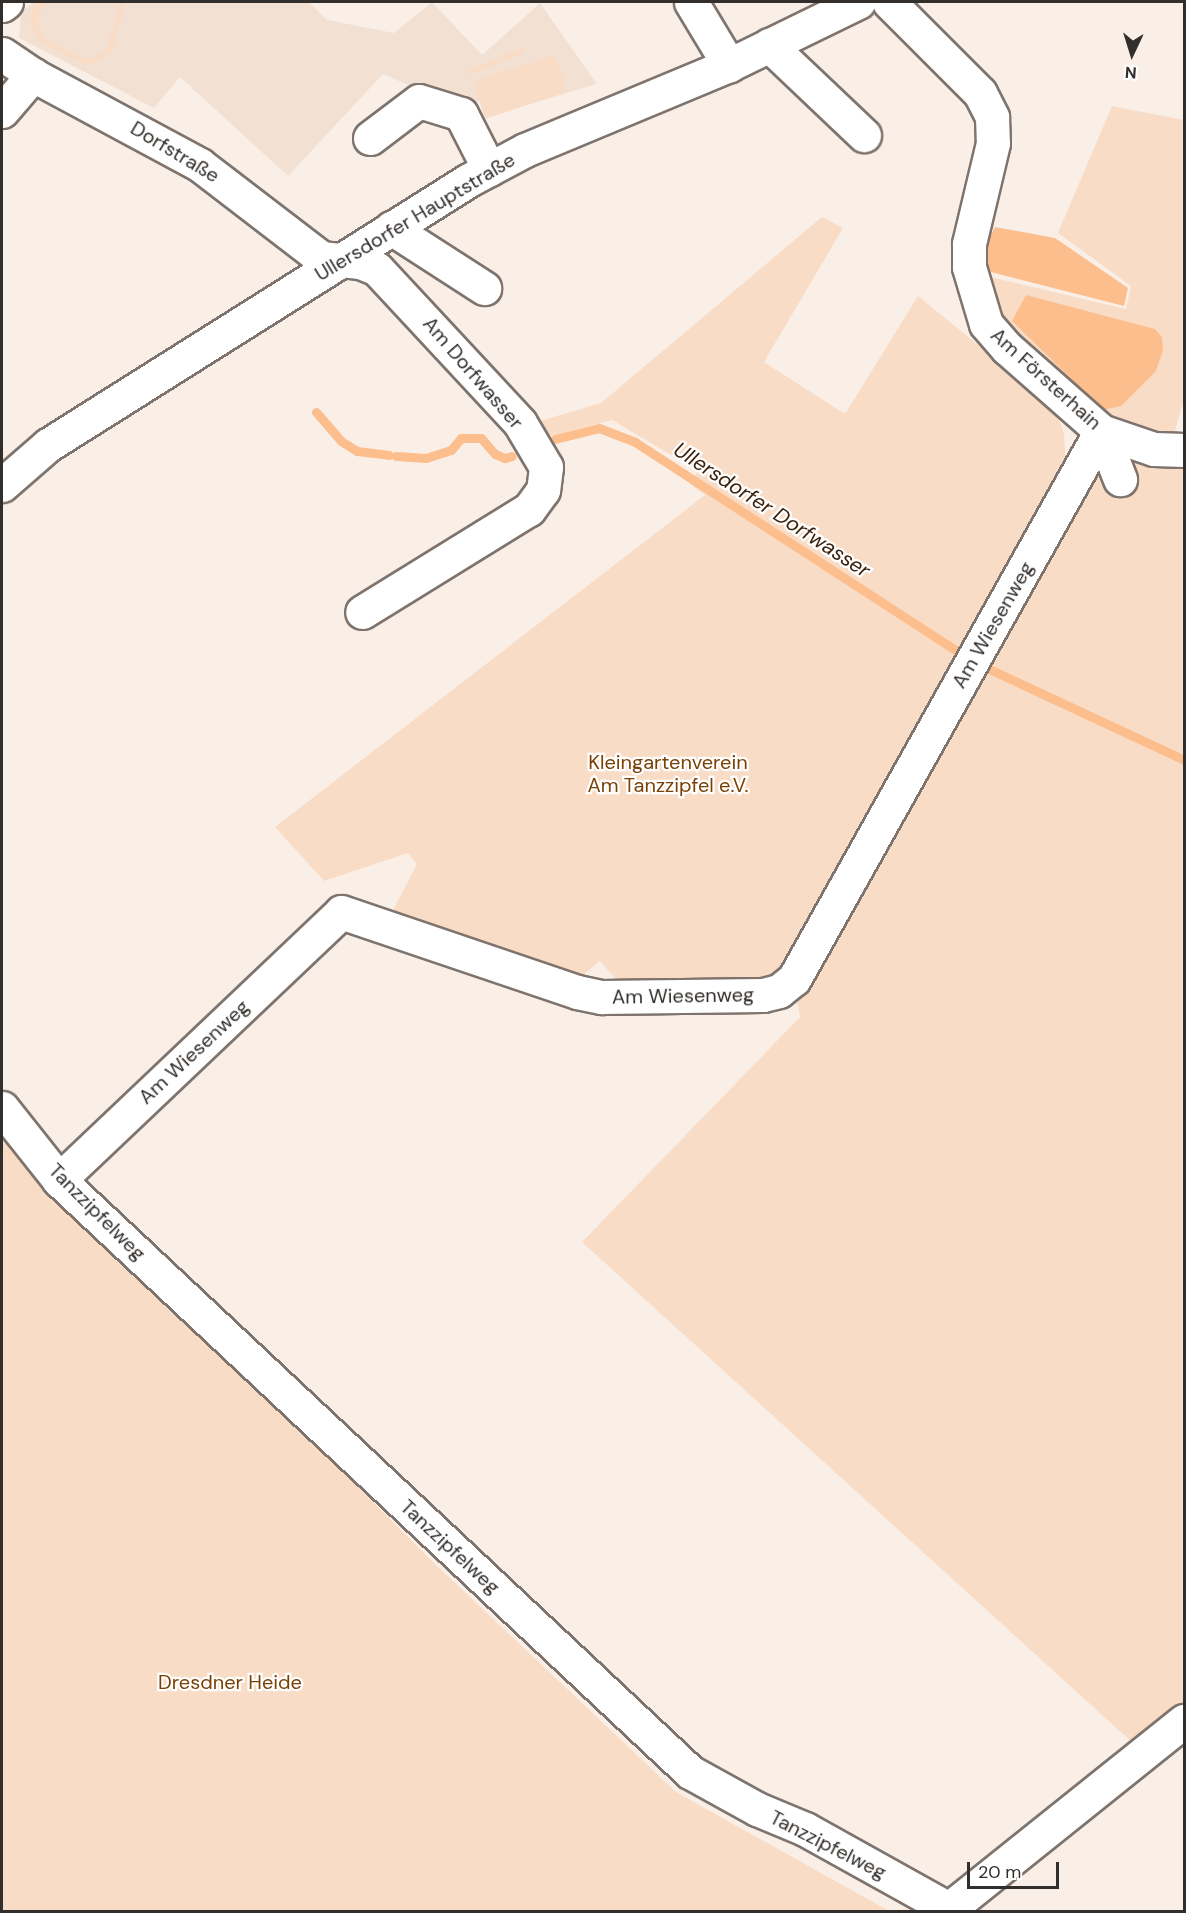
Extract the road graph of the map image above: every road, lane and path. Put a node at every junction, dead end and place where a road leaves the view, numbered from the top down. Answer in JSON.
{"nodes":[{"id":1,"x":6,"y":2,"type":"edge"},
{"id":2,"x":691,"y":2,"type":"edge"},
{"id":3,"x":858,"y":2,"type":"edge"},
{"id":4,"x":889,"y":2,"type":"edge"},
{"id":5,"x":2,"y":6,"type":"edge"},
{"id":6,"x":769,"y":45,"type":"junction"},
{"id":7,"x":2,"y":54,"type":"edge"},
{"id":8,"x":729,"y":65,"type":"junction"},
{"id":9,"x":33,"y":75,"type":"junction"},
{"id":10,"x":2,"y":111,"type":"edge"},
{"id":11,"x":864,"y":135,"type":"dead end"},
{"id":12,"x":370,"y":138,"type":"dead end"},
{"id":13,"x":489,"y":169,"type":"junction"},
{"id":14,"x":391,"y":228,"type":"junction"},
{"id":15,"x":339,"y":262,"type":"junction"},
{"id":16,"x":484,"y":288,"type":"dead end"},
{"id":17,"x":1101,"y":431,"type":"junction"},
{"id":18,"x":1185,"y":450,"type":"edge"},
{"id":19,"x":1120,"y":479,"type":"dead end"},
{"id":20,"x":2,"y":485,"type":"edge"},
{"id":21,"x":362,"y":612,"type":"dead end"},
{"id":22,"x":2,"y":1108,"type":"edge"},
{"id":23,"x":59,"y":1180,"type":"junction"},
{"id":24,"x":1185,"y":1721,"type":"edge"},
{"id":25,"x":951,"y":1910,"type":"edge"}],
"edges":[{"from":1,"to":5,"type":"street"},
{"from":2,"to":8,"type":"street"},
{"from":3,"to":6,"type":"street","name":"Ullersdorfer Hauptstraße"},
{"from":4,"to":17,"type":"street","name":"Am Försterhain"},
{"from":6,"to":8,"type":"street","name":"Ullersdorfer Hauptstraße"},
{"from":6,"to":11,"type":"street"},
{"from":7,"to":9,"type":"street","name":"Dorfstraße"},
{"from":8,"to":13,"type":"street","name":"Ullersdorfer Hauptstraße"},
{"from":9,"to":10,"type":"street"},
{"from":9,"to":15,"type":"street","name":"Dorfstraße"},
{"from":12,"to":13,"type":"street"},
{"from":13,"to":14,"type":"street","name":"Ullersdorfer Hauptstraße"},
{"from":14,"to":15,"type":"street","name":"Ullersdorfer Hauptstraße"},
{"from":14,"to":16,"type":"street"},
{"from":15,"to":20,"type":"street","name":"Ullersdorfer Hauptstraße"},
{"from":15,"to":21,"type":"street","name":"Am Dorfwasser"},
{"from":17,"to":18,"type":"street","name":"Am Försterhain"},
{"from":17,"to":19,"type":"street"},
{"from":17,"to":23,"type":"street","name":"Am Wiesenweg"},
{"from":22,"to":23,"type":"street","name":"Tanzzipfelweg"},
{"from":23,"to":25,"type":"street","name":"Tanzzipfelweg"},
{"from":24,"to":25,"type":"street"}]}
